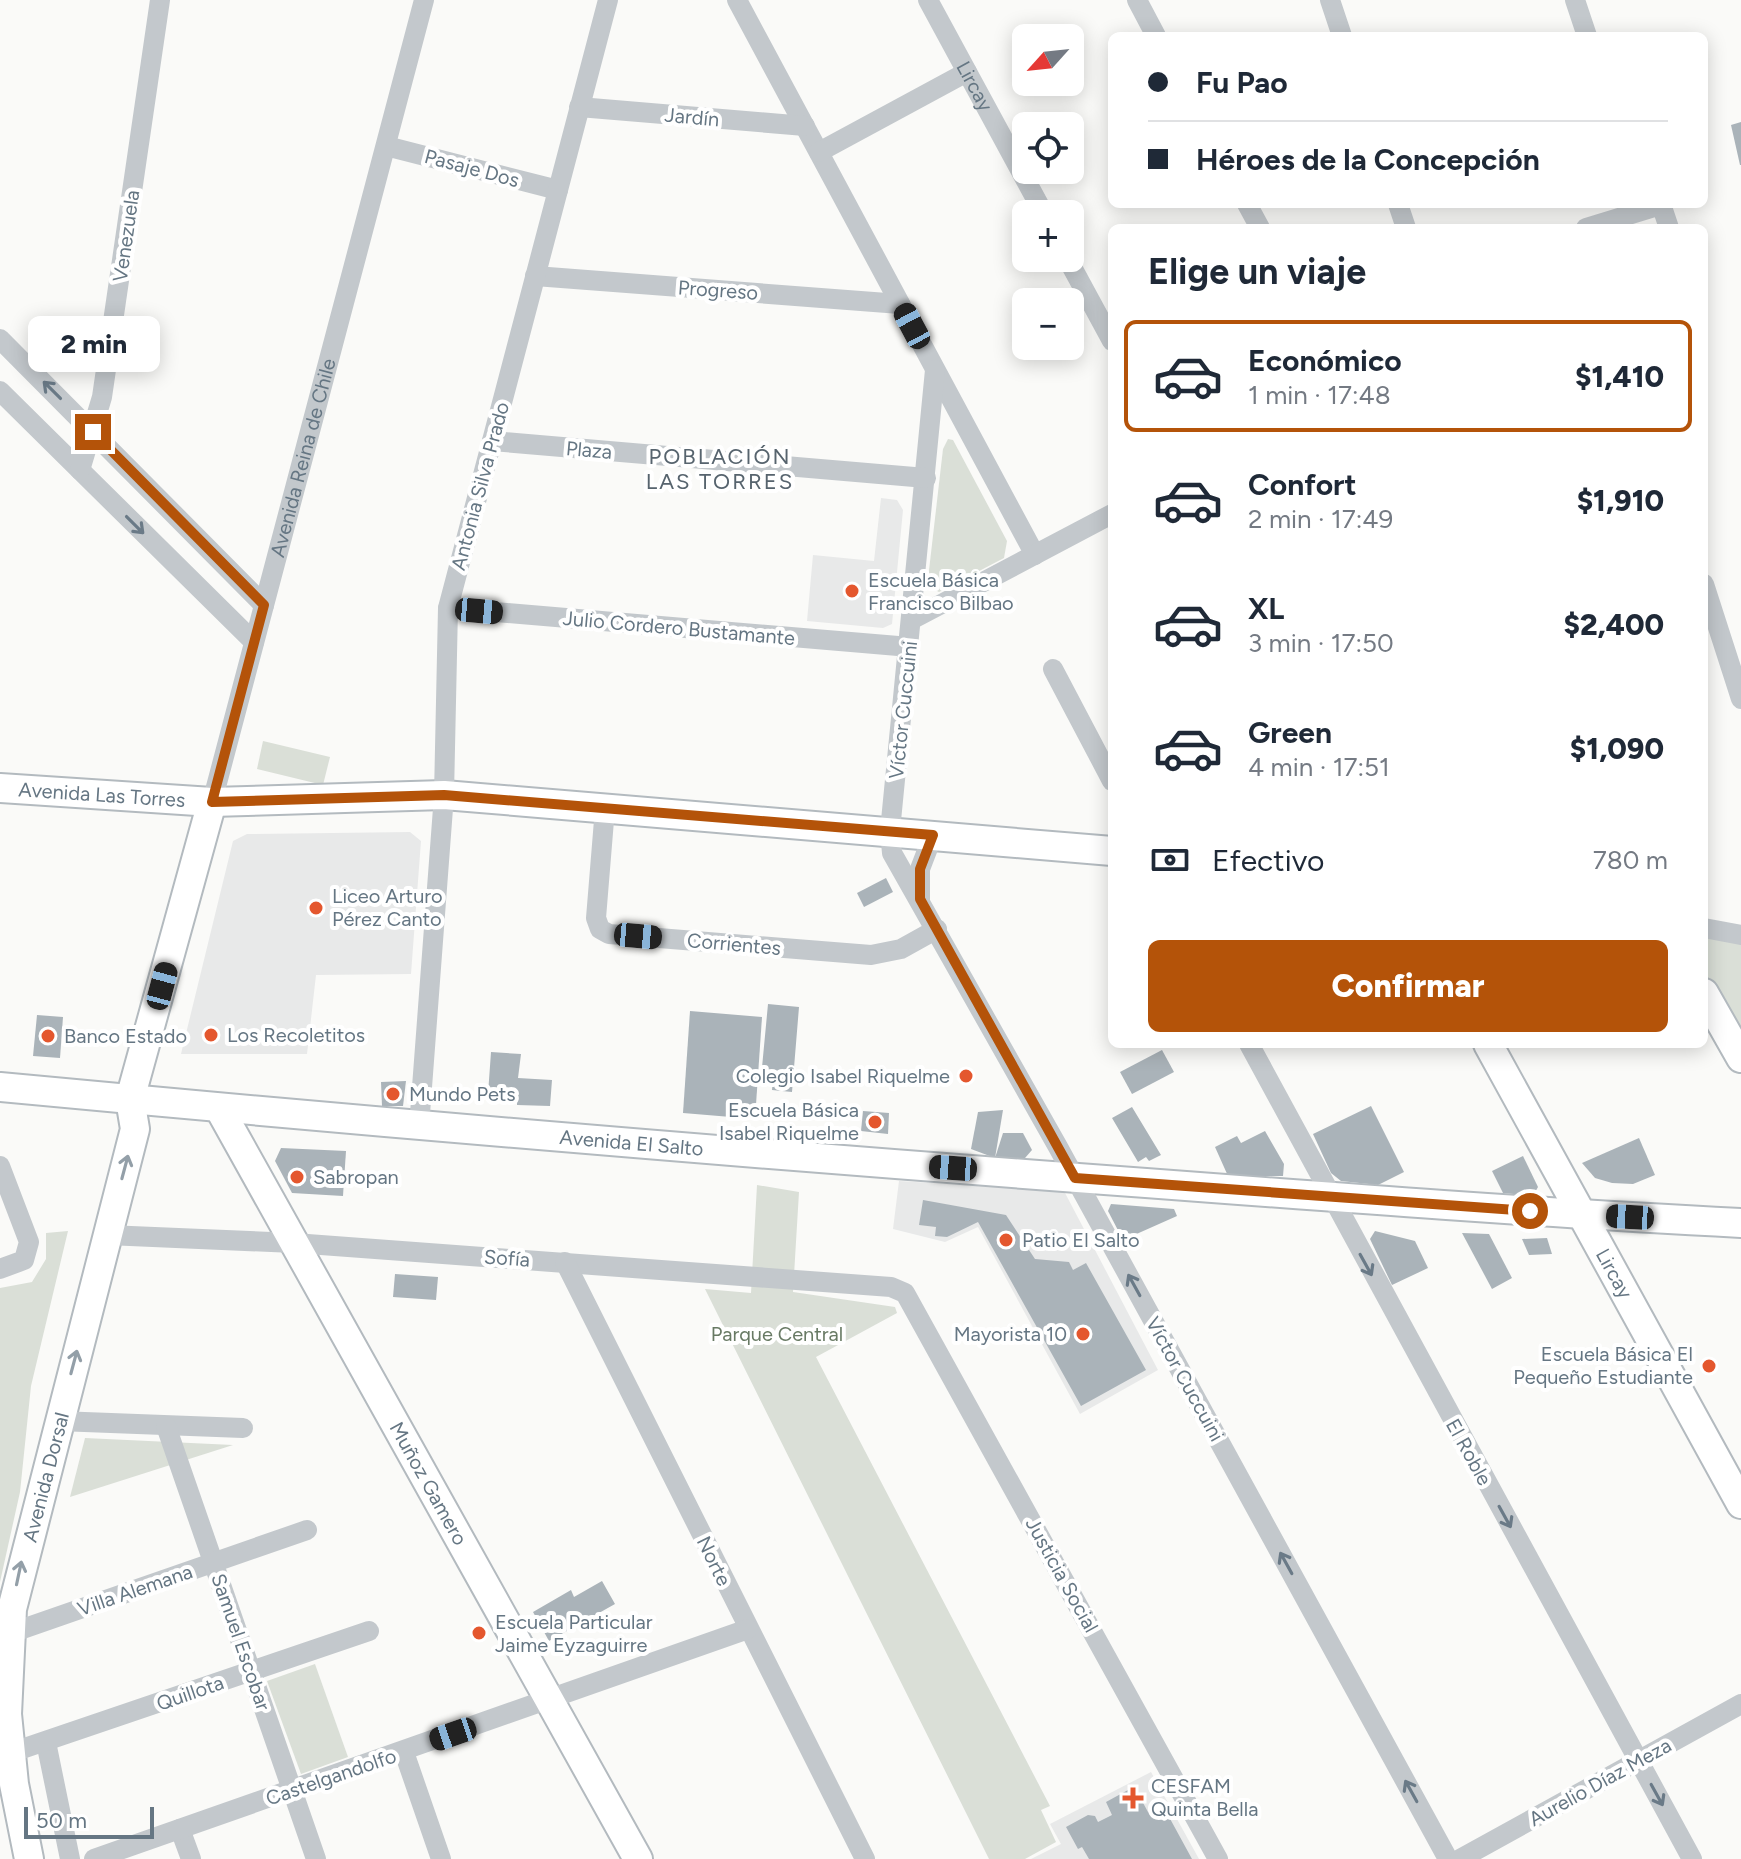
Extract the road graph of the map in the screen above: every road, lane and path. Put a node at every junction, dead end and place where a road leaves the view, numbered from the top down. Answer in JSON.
{"nodes":[{"id":1,"x":160,"y":0,"type":"edge"},
{"id":2,"x":424,"y":0,"type":"edge"},
{"id":3,"x":608,"y":0,"type":"edge"},
{"id":4,"x":737,"y":0,"type":"edge"},
{"id":5,"x":928,"y":0,"type":"edge"},
{"id":6,"x":1137,"y":0,"type":"edge"},
{"id":7,"x":1330,"y":0,"type":"edge"},
{"id":8,"x":1575,"y":0,"type":"edge"},
{"id":9,"x":1154,"y":32,"type":"edge"},
{"id":10,"x":1341,"y":32,"type":"edge"},
{"id":11,"x":1586,"y":32,"type":"edge"},
{"id":12,"x":967,"y":72,"type":"junction"},
{"id":13,"x":579,"y":107,"type":"junction"},
{"id":14,"x":805,"y":126,"type":"junction"},
{"id":15,"x":386,"y":146,"type":"junction"},
{"id":16,"x":819,"y":152,"type":"junction"},
{"id":17,"x":558,"y":190,"type":"junction"},
{"id":18,"x":1036,"y":200,"type":"edge"},
{"id":19,"x":1651,"y":208,"type":"edge"},
{"id":20,"x":1599,"y":224,"type":"edge"},
{"id":21,"x":1075,"y":272,"type":"edge"},
{"id":22,"x":535,"y":276,"type":"junction"},
{"id":23,"x":900,"y":304,"type":"junction"},
{"id":24,"x":1108,"y":334,"type":"edge"},
{"id":25,"x":0,"y":339,"type":"edge"},
{"id":26,"x":935,"y":370,"type":"junction"},
{"id":27,"x":0,"y":391,"type":"edge"},
{"id":28,"x":93,"y":432,"type":"junction"},
{"id":29,"x":492,"y":441,"type":"junction"},
{"id":30,"x":80,"y":470,"type":"junction"},
{"id":31,"x":926,"y":478,"type":"junction"},
{"id":32,"x":1108,"y":516,"type":"edge"},
{"id":33,"x":1035,"y":555,"type":"junction"},
{"id":34,"x":1708,"y":596,"type":"edge"},
{"id":35,"x":264,"y":605,"type":"junction"},
{"id":36,"x":448,"y":608,"type":"junction"},
{"id":37,"x":913,"y":619,"type":"junction"},
{"id":38,"x":254,"y":642,"type":"junction"},
{"id":39,"x":910,"y":647,"type":"junction"},
{"id":40,"x":1053,"y":669,"type":"dead end"},
{"id":41,"x":1741,"y":699,"type":"edge"},
{"id":42,"x":1108,"y":773,"type":"edge"},
{"id":43,"x":0,"y":788,"type":"edge"},
{"id":44,"x":444,"y":795,"type":"junction"},
{"id":45,"x":212,"y":802,"type":"junction"},
{"id":46,"x":605,"y":808,"type":"junction"},
{"id":47,"x":890,"y":831,"type":"junction"},
{"id":48,"x":933,"y":835,"type":"junction"},
{"id":49,"x":1108,"y":851,"type":"edge"},
{"id":50,"x":920,"y":899,"type":"junction"},
{"id":51,"x":937,"y":929,"type":"junction"},
{"id":52,"x":1708,"y":929,"type":"edge"},
{"id":53,"x":1741,"y":935,"type":"edge"},
{"id":54,"x":1708,"y":1000,"type":"edge"},
{"id":55,"x":1251,"y":1048,"type":"edge"},
{"id":56,"x":1490,"y":1048,"type":"edge"},
{"id":57,"x":1741,"y":1058,"type":"edge"},
{"id":58,"x":0,"y":1087,"type":"edge"},
{"id":59,"x":130,"y":1099,"type":"junction"},
{"id":60,"x":219,"y":1108,"type":"junction"},
{"id":61,"x":419,"y":1127,"type":"junction"},
{"id":62,"x":0,"y":1166,"type":"edge"},
{"id":63,"x":1075,"y":1178,"type":"junction"},
{"id":64,"x":1329,"y":1196,"type":"junction"},
{"id":65,"x":1582,"y":1215,"type":"junction"},
{"id":66,"x":1741,"y":1223,"type":"edge"},
{"id":67,"x":107,"y":1235,"type":"junction"},
{"id":68,"x":294,"y":1243,"type":"junction"},
{"id":69,"x":565,"y":1262,"type":"junction"},
{"id":70,"x":0,"y":1269,"type":"edge"},
{"id":71,"x":905,"y":1293,"type":"joint"},
{"id":72,"x":58,"y":1421,"type":"junction"},
{"id":73,"x":166,"y":1426,"type":"junction"},
{"id":74,"x":243,"y":1428,"type":"dead end"},
{"id":75,"x":1741,"y":1504,"type":"edge"},
{"id":76,"x":307,"y":1530,"type":"dead end"},
{"id":77,"x":213,"y":1563,"type":"junction"},
{"id":78,"x":748,"y":1629,"type":"junction"},
{"id":79,"x":369,"y":1631,"type":"dead end"},
{"id":80,"x":8,"y":1634,"type":"junction"},
{"id":81,"x":251,"y":1672,"type":"junction"},
{"id":82,"x":550,"y":1701,"type":"junction"},
{"id":83,"x":1741,"y":1704,"type":"edge"},
{"id":84,"x":46,"y":1742,"type":"junction"},
{"id":85,"x":404,"y":1752,"type":"junction"},
{"id":86,"x":10,"y":1753,"type":"junction"},
{"id":87,"x":1638,"y":1761,"type":"junction"},
{"id":88,"x":292,"y":1790,"type":"junction"},
{"id":89,"x":180,"y":1829,"type":"junction"},
{"id":90,"x":29,"y":1859,"type":"edge"},
{"id":91,"x":70,"y":1859,"type":"edge"},
{"id":92,"x":94,"y":1859,"type":"edge"},
{"id":93,"x":191,"y":1859,"type":"edge"},
{"id":94,"x":316,"y":1859,"type":"edge"},
{"id":95,"x":441,"y":1859,"type":"edge"},
{"id":96,"x":638,"y":1859,"type":"edge"},
{"id":97,"x":865,"y":1859,"type":"edge"},
{"id":98,"x":1218,"y":1859,"type":"edge"},
{"id":99,"x":1448,"y":1859,"type":"edge"},
{"id":100,"x":1460,"y":1859,"type":"edge"},
{"id":101,"x":1692,"y":1859,"type":"edge"}],
"edges":[{"from":1,"to":28,"type":"street","name":"Venezuela"},
{"from":2,"to":15,"type":"street","name":"Avenida Reina de Chile"},
{"from":3,"to":13,"type":"street","name":"Antonia Silva Prado"},
{"from":4,"to":14,"type":"street"},
{"from":5,"to":12,"type":"street","name":"Lircay"},
{"from":6,"to":9,"type":"street"},
{"from":7,"to":10,"type":"street"},
{"from":8,"to":11,"type":"street"},
{"from":12,"to":16,"type":"street"},
{"from":12,"to":18,"type":"street","name":"Lircay"},
{"from":13,"to":14,"type":"street","name":"Jardín"},
{"from":13,"to":17,"type":"street","name":"Antonia Silva Prado"},
{"from":14,"to":16,"type":"street"},
{"from":15,"to":17,"type":"street","name":"Pasaje Dos"},
{"from":15,"to":35,"type":"street","name":"Avenida Reina de Chile"},
{"from":16,"to":23,"type":"street"},
{"from":17,"to":22,"type":"street","name":"Antonia Silva Prado"},
{"from":19,"to":20,"type":"street"},
{"from":21,"to":24,"type":"street"},
{"from":22,"to":23,"type":"street","name":"Progreso"},
{"from":22,"to":29,"type":"street","name":"Antonia Silva Prado"},
{"from":23,"to":26,"type":"street"},
{"from":28,"to":25,"type":"street","one_way":true},
{"from":26,"to":31,"type":"street","name":"Víctor Cuccuini"},
{"from":26,"to":33,"type":"street"},
{"from":27,"to":30,"type":"street"},
{"from":28,"to":30,"type":"street","name":"Venezuela"},
{"from":28,"to":35,"type":"street"},
{"from":29,"to":31,"type":"street","name":"Plaza"},
{"from":29,"to":36,"type":"street","name":"Antonia Silva Prado"},
{"from":30,"to":38,"type":"street","one_way":true},
{"from":31,"to":37,"type":"street","name":"Víctor Cuccuini"},
{"from":32,"to":33,"type":"street"},
{"from":33,"to":37,"type":"street"},
{"from":34,"to":41,"type":"street"},
{"from":35,"to":38,"type":"street","name":"Avenida Reina de Chile"},
{"from":36,"to":39,"type":"street","name":"Julio Cordero Bustamante"},
{"from":36,"to":44,"type":"street","name":"Antonia Silva Prado"},
{"from":37,"to":39,"type":"street","name":"Víctor Cuccuini"},
{"from":38,"to":45,"type":"street","name":"Avenida Reina de Chile"},
{"from":39,"to":47,"type":"street","name":"Víctor Cuccuini"},
{"from":40,"to":42,"type":"street"},
{"from":43,"to":45,"type":"main road","name":"Avenida Las Torres"},
{"from":44,"to":45,"type":"main road","name":"Avenida Las Torres"},
{"from":44,"to":46,"type":"main road","name":"Avenida Las Torres"},
{"from":44,"to":61,"type":"street","name":"Antonia Silva Prado"},
{"from":45,"to":59,"type":"main road","name":"Avenida Reina de Chile"},
{"from":46,"to":47,"type":"main road","name":"Avenida Las Torres"},
{"from":46,"to":51,"type":"street","name":"Corrientes"},
{"from":47,"to":48,"type":"main road","name":"Avenida Las Torres"},
{"from":47,"to":50,"type":"street","name":"Víctor Cuccuini"},
{"from":48,"to":49,"type":"main road","name":"Avenida Las Torres"},
{"from":48,"to":50,"type":"street"},
{"from":50,"to":51,"type":"street","name":"Víctor Cuccuini"},
{"from":51,"to":63,"type":"street","name":"Víctor Cuccuini"},
{"from":52,"to":53,"type":"street"},
{"from":54,"to":57,"type":"main road"},
{"from":55,"to":64,"type":"street","name":"El Roble"},
{"from":56,"to":65,"type":"main road","name":"Lircay"},
{"from":58,"to":59,"type":"main road","name":"Avenida El Salto"},
{"from":59,"to":60,"type":"main road","name":"Avenida El Salto"},
{"from":67,"to":59,"type":"main road","name":"Avenida Dorsal","one_way":true},
{"from":60,"to":61,"type":"main road","name":"Avenida El Salto"},
{"from":60,"to":68,"type":"main road","name":"Muñoz Gamero"},
{"from":61,"to":63,"type":"main road","name":"Avenida El Salto"},
{"from":62,"to":70,"type":"street"},
{"from":63,"to":64,"type":"main road","name":"Avenida El Salto"},
{"from":99,"to":63,"type":"street","name":"Víctor Cuccuini","one_way":true},
{"from":64,"to":65,"type":"main road","name":"Avenida El Salto"},
{"from":64,"to":87,"type":"street","name":"El Roble","one_way":true},
{"from":65,"to":66,"type":"main road","name":"Avenida El Salto"},
{"from":65,"to":75,"type":"main road","name":"Lircay"},
{"from":67,"to":68,"type":"street","name":"Sofía"},
{"from":72,"to":67,"type":"main road","name":"Avenida Dorsal","one_way":true},
{"from":68,"to":69,"type":"street","name":"Sofía"},
{"from":68,"to":82,"type":"main road","name":"Muñoz Gamero"},
{"from":69,"to":71,"type":"street","name":"Sofía"},
{"from":69,"to":78,"type":"street","name":"Norte"},
{"from":71,"to":98,"type":"street","name":"Justicia Social"},
{"from":72,"to":73,"type":"street"},
{"from":80,"to":72,"type":"main road","name":"Avenida Dorsal","one_way":true},
{"from":73,"to":74,"type":"street"},
{"from":73,"to":77,"type":"street","name":"Samuel Escobar"},
{"from":76,"to":77,"type":"street","name":"Villa Alemana"},
{"from":77,"to":80,"type":"street","name":"Villa Alemana"},
{"from":77,"to":81,"type":"street","name":"Samuel Escobar"},
{"from":78,"to":82,"type":"street","name":"Castelgandolfo"},
{"from":78,"to":97,"type":"street","name":"Norte"},
{"from":79,"to":81,"type":"street","name":"Quillota"},
{"from":80,"to":86,"type":"main road","name":"Avenida Dorsal"},
{"from":81,"to":84,"type":"street","name":"Quillota"},
{"from":81,"to":88,"type":"street","name":"Samuel Escobar"},
{"from":82,"to":85,"type":"street","name":"Castelgandolfo"},
{"from":82,"to":96,"type":"main road","name":"Muñoz Gamero"},
{"from":83,"to":87,"type":"street","name":"Aurelio Díaz Meza"},
{"from":84,"to":86,"type":"street","name":"Quillota"},
{"from":84,"to":91,"type":"street"},
{"from":85,"to":88,"type":"street","name":"Castelgandolfo"},
{"from":85,"to":95,"type":"street"},
{"from":86,"to":90,"type":"main road","name":"Avenida Dorsal"},
{"from":87,"to":100,"type":"street","name":"Aurelio Díaz Meza"},
{"from":87,"to":101,"type":"street","name":"El Roble","one_way":true},
{"from":88,"to":89,"type":"street","name":"Castelgandolfo"},
{"from":88,"to":94,"type":"street","name":"Samuel Escobar"},
{"from":89,"to":92,"type":"street","name":"Castelgandolfo"},
{"from":89,"to":93,"type":"street"}]}
